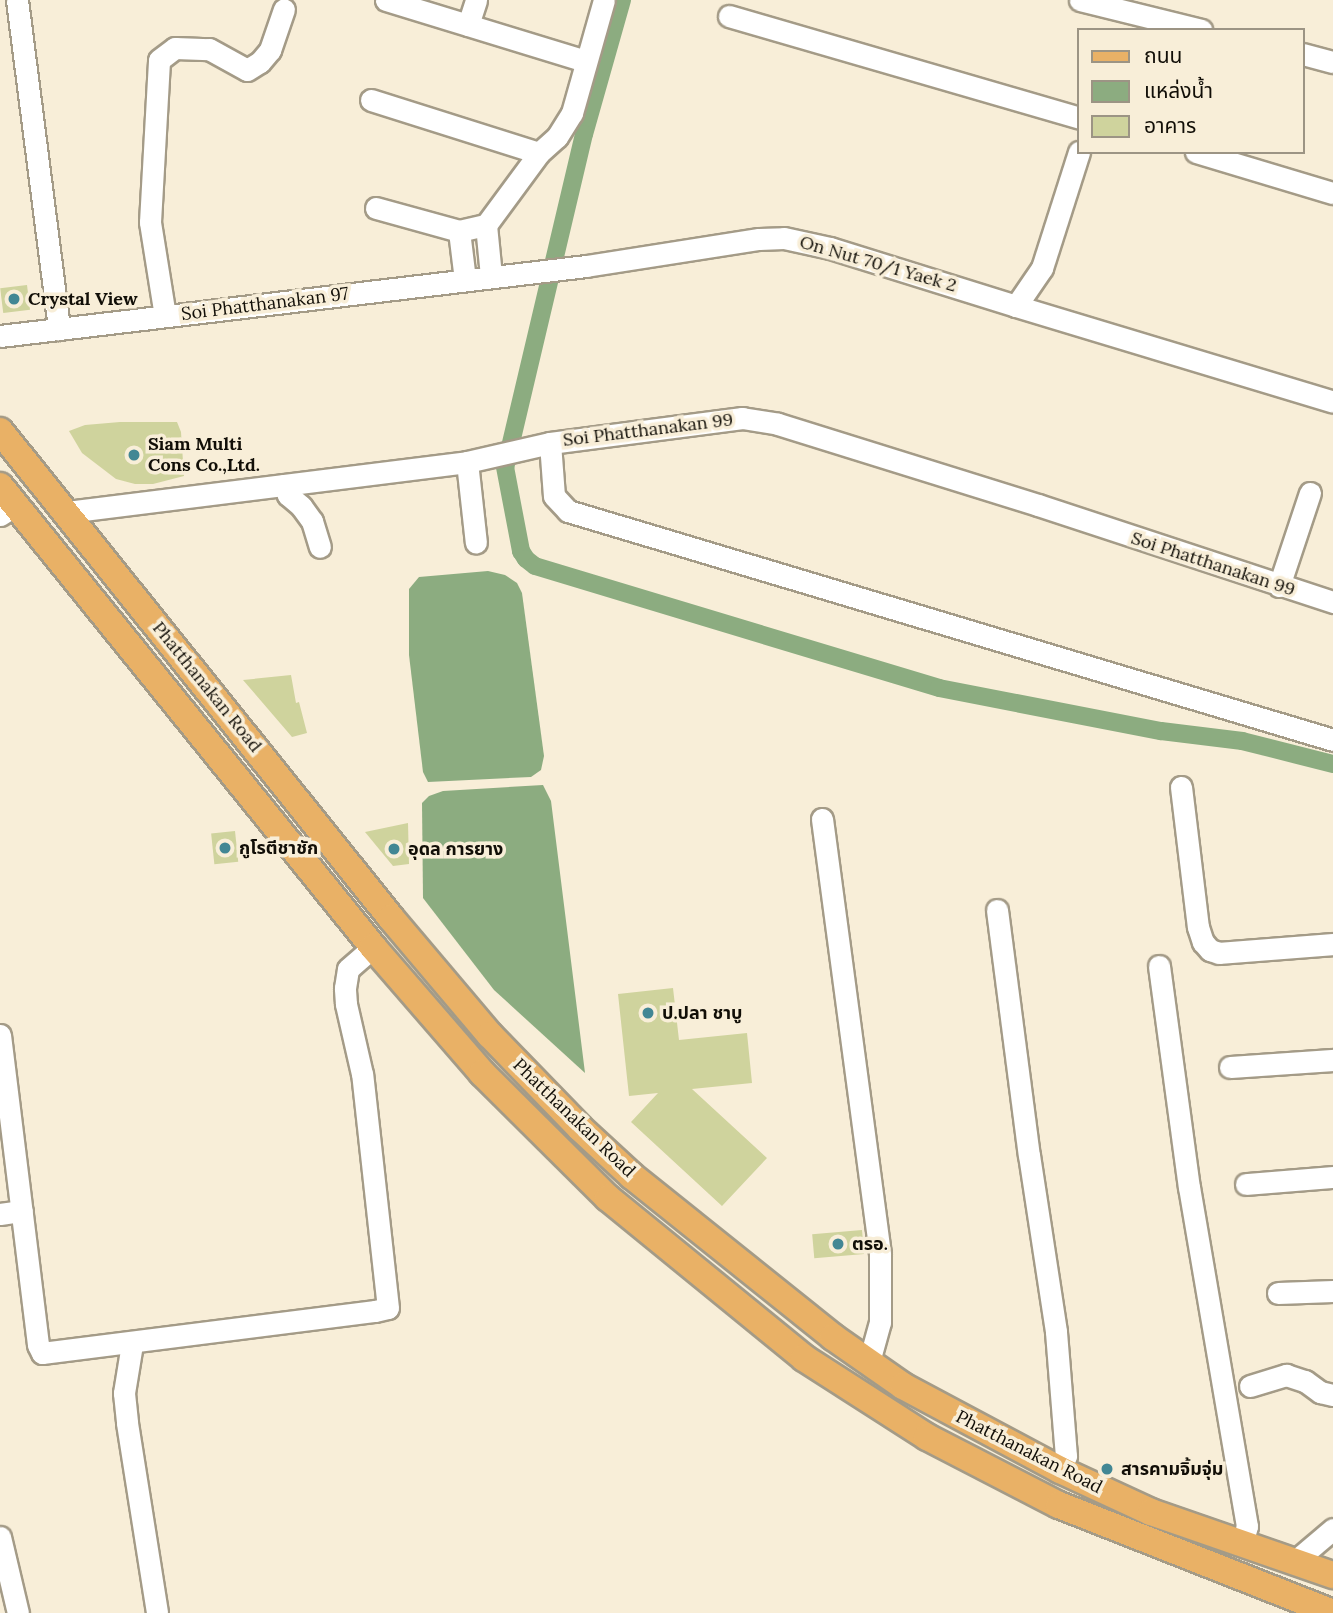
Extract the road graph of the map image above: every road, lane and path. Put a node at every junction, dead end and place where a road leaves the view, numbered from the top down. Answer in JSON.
{"nodes":[{"id":1,"x":17,"y":0,"type":"edge"},
{"id":2,"x":386,"y":0,"type":"edge"},
{"id":3,"x":476,"y":0,"type":"edge"},
{"id":4,"x":604,"y":0,"type":"edge"},
{"id":5,"x":1080,"y":0,"type":"edge"},
{"id":6,"x":1122,"y":5,"type":"edge"},
{"id":7,"x":284,"y":9,"type":"dead end"},
{"id":8,"x":729,"y":16,"type":"dead end"},
{"id":9,"x":468,"y":25,"type":"junction"},
{"id":10,"x":1195,"y":28,"type":"edge"},
{"id":11,"x":1305,"y":55,"type":"edge"},
{"id":12,"x":586,"y":61,"type":"junction"},
{"id":13,"x":1333,"y":62,"type":"edge"},
{"id":14,"x":371,"y":100,"type":"dead end"},
{"id":15,"x":1078,"y":118,"type":"edge"},
{"id":16,"x":539,"y":153,"type":"junction"},
{"id":17,"x":1078,"y":154,"type":"edge"},
{"id":18,"x":1203,"y":154,"type":"edge"},
{"id":19,"x":1333,"y":193,"type":"edge"},
{"id":20,"x":376,"y":208,"type":"dead end"},
{"id":21,"x":486,"y":225,"type":"junction"},
{"id":22,"x":459,"y":231,"type":"junction"},
{"id":23,"x":530,"y":272,"type":"joint"},
{"id":24,"x":491,"y":276,"type":"junction"},
{"id":25,"x":465,"y":279,"type":"junction"},
{"id":26,"x":1016,"y":306,"type":"junction"},
{"id":27,"x":165,"y":316,"type":"junction"},
{"id":28,"x":59,"y":329,"type":"junction"},
{"id":29,"x":0,"y":336,"type":"edge"},
{"id":30,"x":1333,"y":402,"type":"edge"},
{"id":31,"x":0,"y":431,"type":"edge"},
{"id":32,"x":550,"y":443,"type":"junction"},
{"id":33,"x":467,"y":462,"type":"junction"},
{"id":34,"x":284,"y":485,"type":"junction"},
{"id":35,"x":1310,"y":493,"type":"dead end"},
{"id":36,"x":5,"y":502,"type":"edge"},
{"id":37,"x":67,"y":513,"type":"junction"},
{"id":38,"x":476,"y":543,"type":"dead end"},
{"id":39,"x":320,"y":547,"type":"dead end"},
{"id":40,"x":1279,"y":586,"type":"junction"},
{"id":41,"x":1333,"y":602,"type":"edge"},
{"id":42,"x":1333,"y":740,"type":"edge"},
{"id":43,"x":1181,"y":787,"type":"dead end"},
{"id":44,"x":822,"y":819,"type":"dead end"},
{"id":45,"x":998,"y":910,"type":"dead end"},
{"id":46,"x":1333,"y":944,"type":"edge"},
{"id":47,"x":373,"y":947,"type":"junction"},
{"id":48,"x":1159,"y":967,"type":"dead end"},
{"id":49,"x":0,"y":1035,"type":"edge"},
{"id":50,"x":1333,"y":1060,"type":"edge"},
{"id":51,"x":1230,"y":1067,"type":"dead end"},
{"id":52,"x":1333,"y":1177,"type":"edge"},
{"id":53,"x":1246,"y":1184,"type":"dead end"},
{"id":54,"x":22,"y":1211,"type":"junction"},
{"id":55,"x":0,"y":1214,"type":"edge"},
{"id":56,"x":1333,"y":1291,"type":"edge"},
{"id":57,"x":1278,"y":1293,"type":"dead end"},
{"id":58,"x":132,"y":1344,"type":"junction"},
{"id":59,"x":869,"y":1362,"type":"junction"},
{"id":60,"x":1250,"y":1386,"type":"dead end"},
{"id":61,"x":1333,"y":1395,"type":"edge"},
{"id":62,"x":1060,"y":1470,"type":"junction"},
{"id":63,"x":1333,"y":1529,"type":"edge"},
{"id":64,"x":0,"y":1537,"type":"edge"},
{"id":65,"x":1242,"y":1544,"type":"junction"},
{"id":66,"x":1294,"y":1562,"type":"junction"},
{"id":67,"x":1333,"y":1575,"type":"edge"},
{"id":68,"x":18,"y":1613,"type":"edge"},
{"id":69,"x":157,"y":1613,"type":"edge"},
{"id":70,"x":1333,"y":1613,"type":"edge"}],
"edges":[{"from":1,"to":28,"type":"street"},
{"from":2,"to":9,"type":"street"},
{"from":3,"to":9,"type":"street"},
{"from":4,"to":12,"type":"street"},
{"from":5,"to":6,"type":"street"},
{"from":6,"to":10,"type":"street"},
{"from":7,"to":27,"type":"street"},
{"from":8,"to":15,"type":"street"},
{"from":9,"to":12,"type":"street"},
{"from":11,"to":13,"type":"street"},
{"from":12,"to":16,"type":"street"},
{"from":14,"to":16,"type":"street"},
{"from":16,"to":21,"type":"street"},
{"from":17,"to":26,"type":"street"},
{"from":18,"to":19,"type":"street"},
{"from":20,"to":22,"type":"street"},
{"from":21,"to":22,"type":"street"},
{"from":21,"to":24,"type":"street"},
{"from":22,"to":25,"type":"street"},
{"from":23,"to":24,"type":"street","name":"Soi Phatthanakan 97"},
{"from":23,"to":26,"type":"street","name":"On Nut 70/1 Yaek 2"},
{"from":24,"to":25,"type":"street","name":"Soi Phatthanakan 97"},
{"from":25,"to":27,"type":"street","name":"Soi Phatthanakan 97"},
{"from":26,"to":30,"type":"street","name":"On Nut 70/1 Yaek 2"},
{"from":27,"to":28,"type":"street","name":"Soi Phatthanakan 97"},
{"from":28,"to":29,"type":"street","name":"Soi Phatthanakan 97"},
{"from":31,"to":37,"type":"main road","name":"Phatthanakan Road"},
{"from":32,"to":33,"type":"street","name":"Soi Phatthanakan 99"},
{"from":32,"to":40,"type":"street","name":"Soi Phatthanakan 99"},
{"from":32,"to":42,"type":"street"},
{"from":33,"to":34,"type":"street","name":"Soi Phatthanakan 99"},
{"from":33,"to":38,"type":"street"},
{"from":34,"to":37,"type":"street","name":"Soi Phatthanakan 99"},
{"from":34,"to":39,"type":"street"},
{"from":35,"to":40,"type":"street"},
{"from":36,"to":47,"type":"main road","name":"Phatthanakan Road"},
{"from":37,"to":59,"type":"main road","name":"Phatthanakan Road"},
{"from":40,"to":41,"type":"street","name":"Soi Phatthanakan 99"},
{"from":43,"to":46,"type":"street"},
{"from":44,"to":59,"type":"street"},
{"from":45,"to":62,"type":"street"},
{"from":47,"to":58,"type":"street"},
{"from":47,"to":70,"type":"main road","name":"Phatthanakan Road"},
{"from":48,"to":65,"type":"street"},
{"from":49,"to":54,"type":"street"},
{"from":50,"to":51,"type":"street"},
{"from":52,"to":53,"type":"street"},
{"from":54,"to":55,"type":"street"},
{"from":54,"to":58,"type":"street"},
{"from":56,"to":57,"type":"street"},
{"from":58,"to":69,"type":"street"},
{"from":59,"to":62,"type":"main road","name":"Phatthanakan Road"},
{"from":60,"to":61,"type":"street"},
{"from":62,"to":65,"type":"main road","name":"Phatthanakan Road"},
{"from":63,"to":66,"type":"street"},
{"from":64,"to":68,"type":"street"},
{"from":65,"to":66,"type":"main road","name":"Phatthanakan Road"},
{"from":66,"to":67,"type":"main road","name":"Phatthanakan Road"}]}
